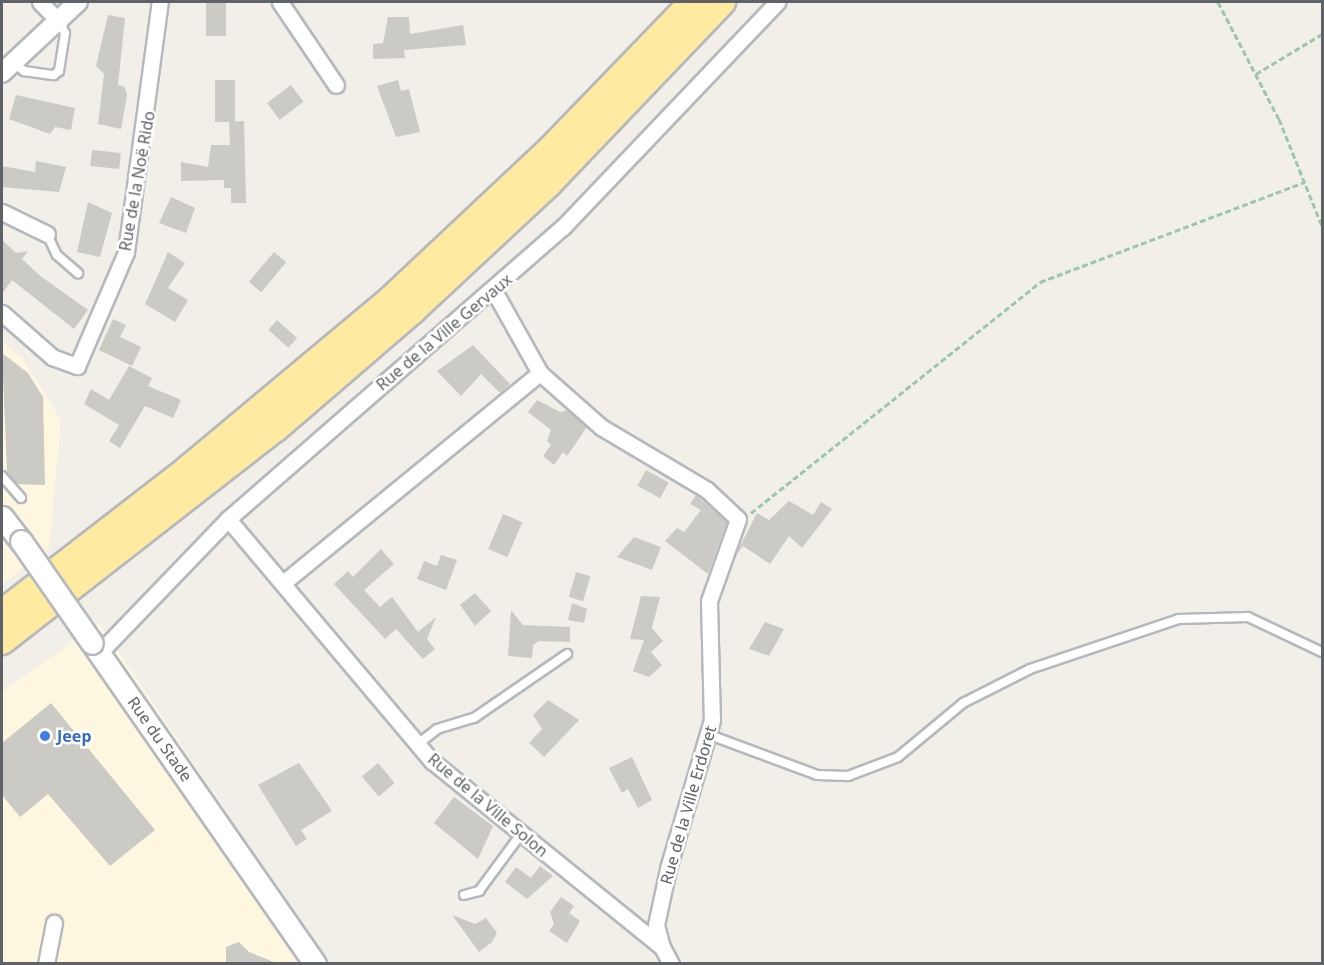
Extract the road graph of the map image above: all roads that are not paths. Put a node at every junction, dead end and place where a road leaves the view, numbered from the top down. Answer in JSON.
{"nodes":[{"id":1,"x":40,"y":2,"type":"edge"},
{"id":2,"x":78,"y":2,"type":"edge"},
{"id":3,"x":160,"y":2,"type":"edge"},
{"id":4,"x":280,"y":2,"type":"edge"},
{"id":5,"x":693,"y":2,"type":"edge"},
{"id":6,"x":722,"y":2,"type":"edge"},
{"id":7,"x":777,"y":2,"type":"edge"},
{"id":8,"x":59,"y":22,"type":"junction"},
{"id":9,"x":8,"y":68,"type":"edge"},
{"id":10,"x":336,"y":85,"type":"dead end"},
{"id":11,"x":2,"y":212,"type":"edge"},
{"id":12,"x":47,"y":234,"type":"joint"},
{"id":13,"x":78,"y":273,"type":"dead end"},
{"id":14,"x":494,"y":291,"type":"junction"},
{"id":15,"x":2,"y":313,"type":"edge"},
{"id":16,"x":540,"y":373,"type":"junction"},
{"id":17,"x":2,"y":476,"type":"edge"},
{"id":18,"x":21,"y":498,"type":"dead end"},
{"id":19,"x":2,"y":517,"type":"edge"},
{"id":20,"x":228,"y":519,"type":"junction"},
{"id":21,"x":283,"y":583,"type":"junction"},
{"id":22,"x":2,"y":613,"type":"edge"},
{"id":23,"x":2,"y":641,"type":"edge"},
{"id":24,"x":96,"y":648,"type":"junction"},
{"id":25,"x":1323,"y":652,"type":"edge"},
{"id":26,"x":567,"y":654,"type":"dead end"},
{"id":27,"x":707,"y":734,"type":"junction"},
{"id":28,"x":418,"y":744,"type":"junction"},
{"id":29,"x":521,"y":834,"type":"junction"},
{"id":30,"x":464,"y":895,"type":"dead end"},
{"id":31,"x":54,"y":923,"type":"dead end"},
{"id":32,"x":662,"y":947,"type":"junction"},
{"id":33,"x":46,"y":963,"type":"edge"},
{"id":34,"x":315,"y":963,"type":"edge"},
{"id":35,"x":671,"y":963,"type":"edge"}],
"edges":[{"from":1,"to":8,"type":"street"},
{"from":2,"to":8,"type":"street"},
{"from":3,"to":15,"type":"street","name":"Rue de la Noë Rido"},
{"from":4,"to":10,"type":"street"},
{"from":5,"to":22,"type":"highway"},
{"from":6,"to":23,"type":"highway"},
{"from":7,"to":14,"type":"street","name":"Rue de la Ville Gervaux"},
{"from":8,"to":9,"type":"street"},
{"from":8,"to":9,"type":"lane"},
{"from":11,"to":12,"type":"street"},
{"from":12,"to":13,"type":"lane"},
{"from":14,"to":16,"type":"street"},
{"from":14,"to":20,"type":"street","name":"Rue de la Ville Gervaux"},
{"from":16,"to":21,"type":"street"},
{"from":16,"to":27,"type":"street","name":"Rue de la Ville Erdoret"},
{"from":17,"to":18,"type":"lane"},
{"from":19,"to":24,"type":"main road","name":"Rue du Stade","bridge":true},
{"from":20,"to":21,"type":"street","name":"Rue de la Ville Solon"},
{"from":20,"to":24,"type":"street","name":"Rue de la Ville Gervaux"},
{"from":21,"to":28,"type":"street","name":"Rue de la Ville Solon"},
{"from":24,"to":34,"type":"main road","name":"Rue du Stade"},
{"from":25,"to":27,"type":"lane"},
{"from":26,"to":28,"type":"lane"},
{"from":27,"to":32,"type":"street","name":"Rue de la Ville Erdoret"},
{"from":28,"to":29,"type":"street","name":"Rue de la Ville Solon"},
{"from":29,"to":30,"type":"lane"},
{"from":29,"to":32,"type":"street","name":"Rue de la Ville Solon"},
{"from":31,"to":33,"type":"street"},
{"from":32,"to":35,"type":"street","name":"Rue de la Ville Solon"}]}
